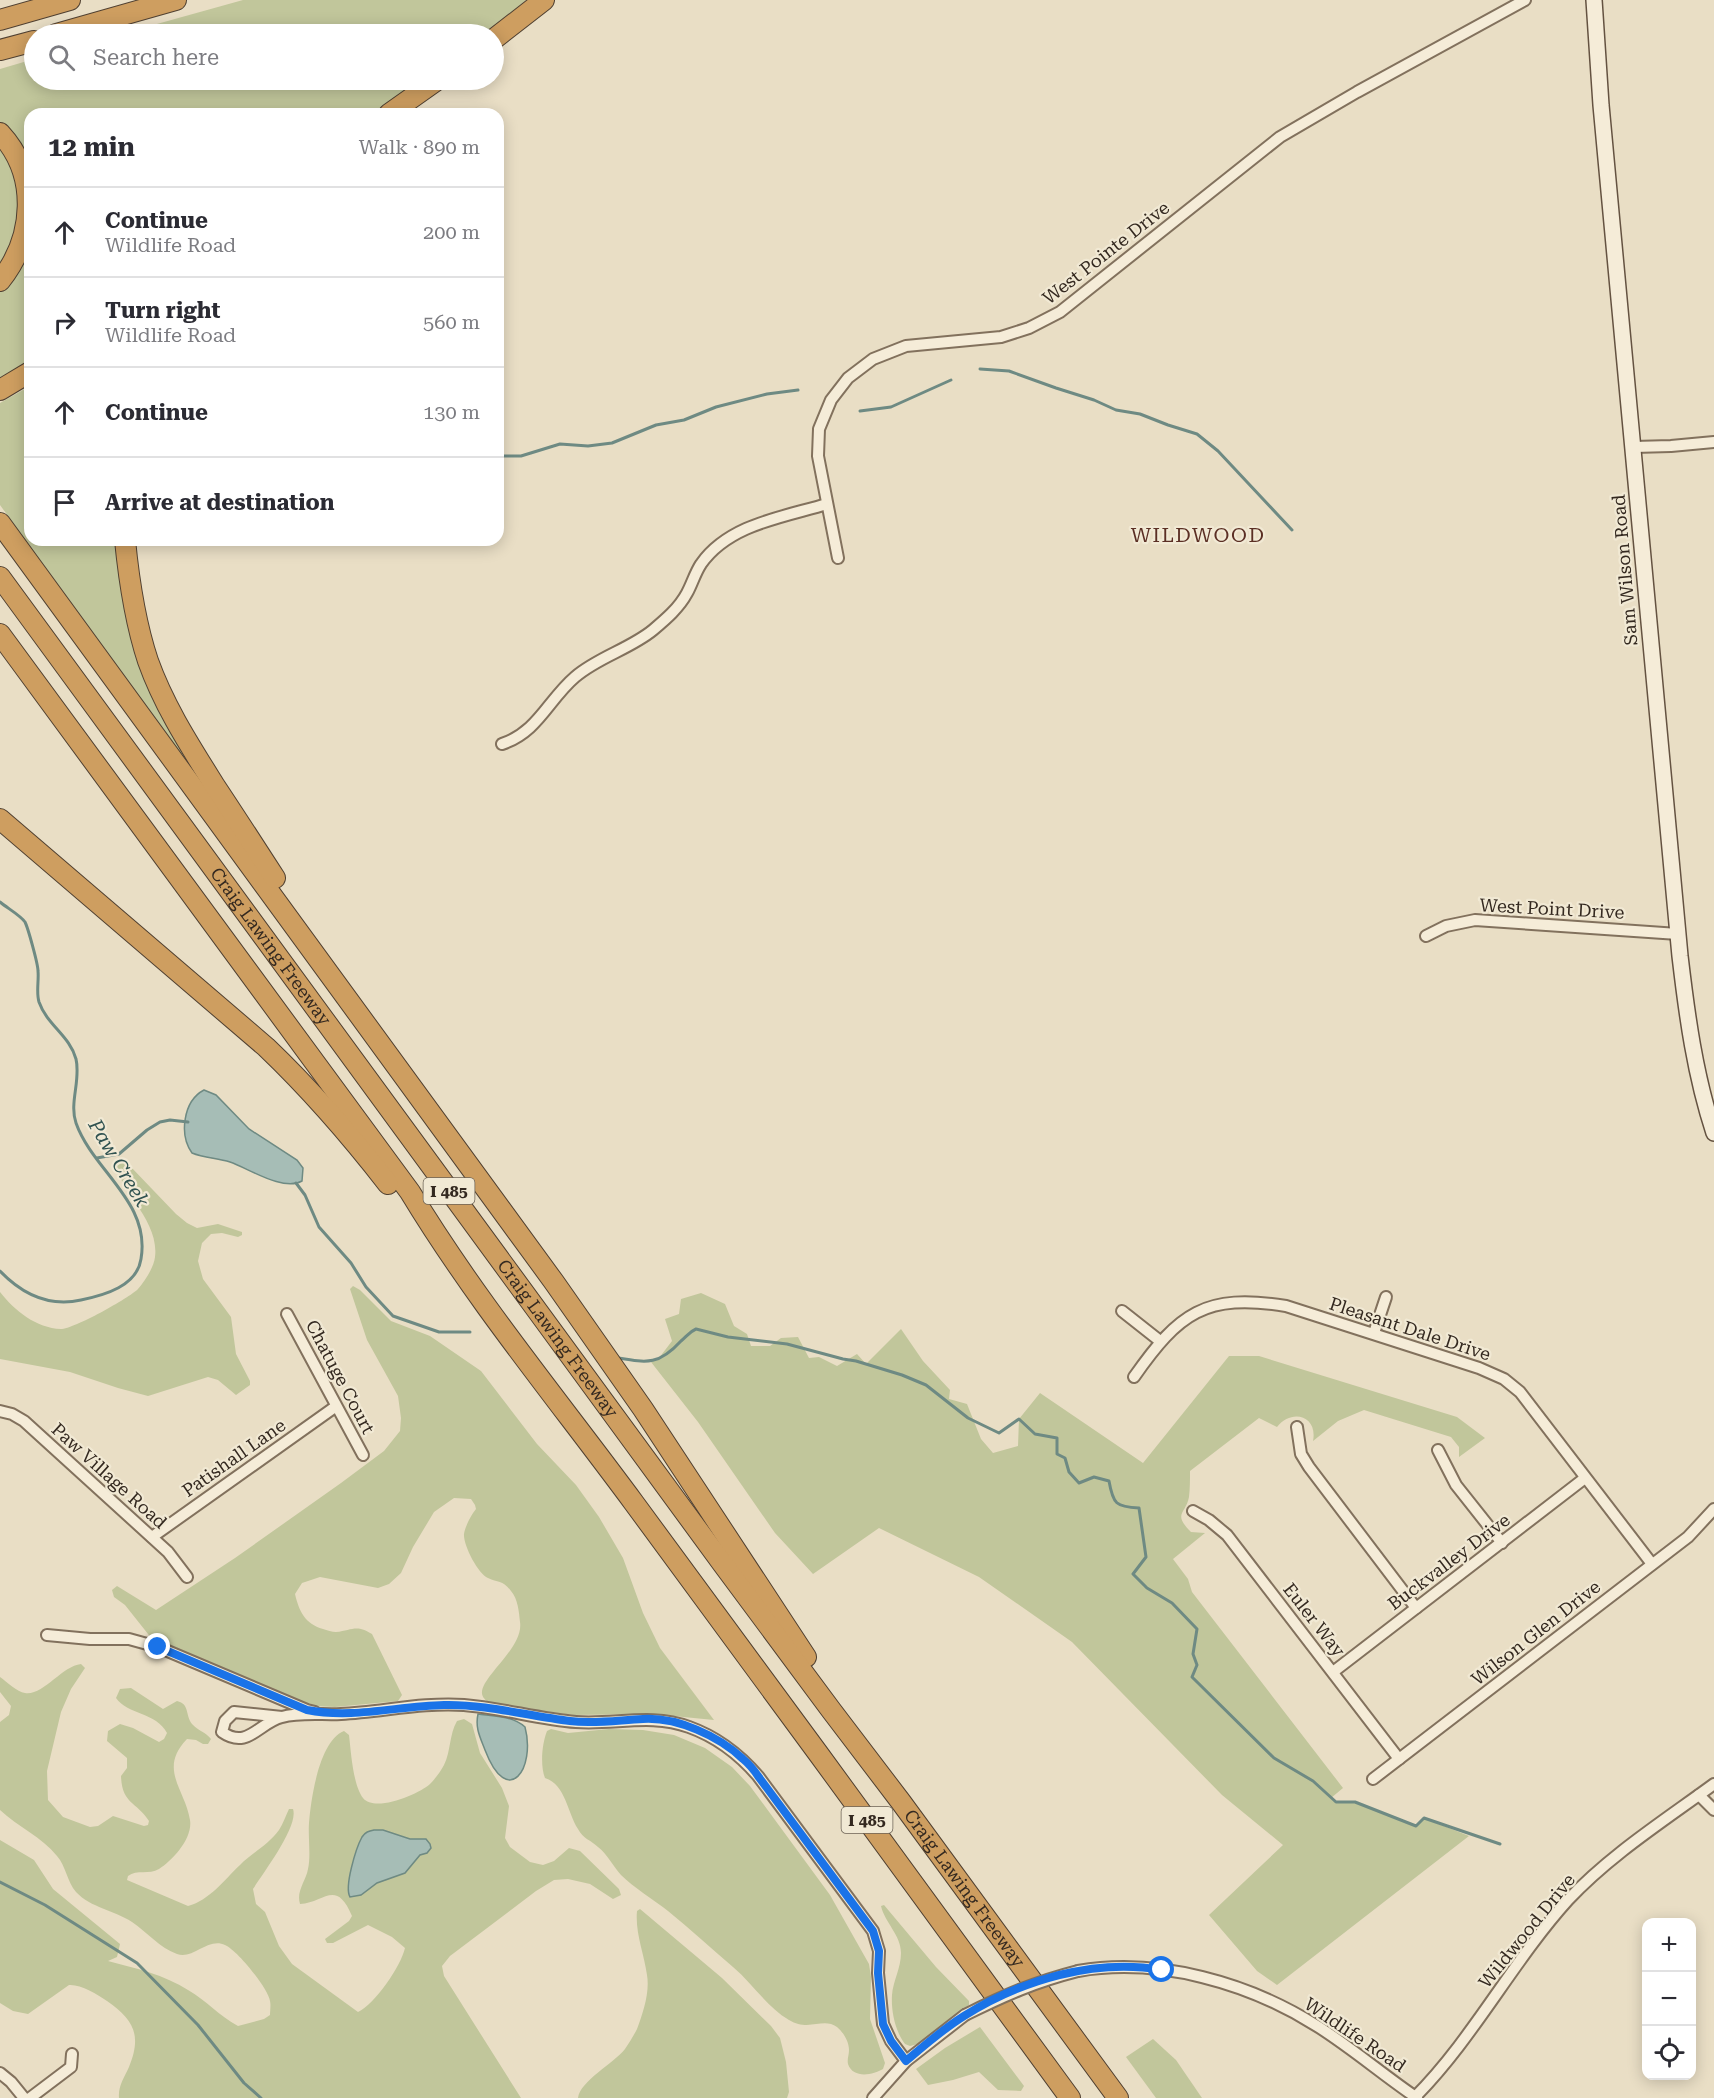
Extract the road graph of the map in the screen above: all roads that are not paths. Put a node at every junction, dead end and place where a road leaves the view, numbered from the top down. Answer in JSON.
{"nodes":[{"id":1,"x":70,"y":0,"type":"edge"},
{"id":2,"x":176,"y":0,"type":"edge"},
{"id":3,"x":544,"y":0,"type":"edge"},
{"id":4,"x":1525,"y":0,"type":"edge"},
{"id":5,"x":1594,"y":0,"type":"edge"},
{"id":6,"x":0,"y":20,"type":"edge"},
{"id":7,"x":91,"y":24,"type":"edge"},
{"id":8,"x":504,"y":30,"type":"edge"},
{"id":9,"x":24,"y":44,"type":"edge"},
{"id":10,"x":0,"y":51,"type":"edge"},
{"id":11,"x":424,"y":90,"type":"edge"},
{"id":12,"x":425,"y":90,"type":"edge"},
{"id":13,"x":398,"y":108,"type":"edge"},
{"id":14,"x":403,"y":108,"type":"edge"},
{"id":15,"x":0,"y":133,"type":"edge"},
{"id":16,"x":24,"y":173,"type":"edge"},
{"id":17,"x":24,"y":232,"type":"edge"},
{"id":18,"x":0,"y":281,"type":"edge"},
{"id":19,"x":24,"y":376,"type":"edge"},
{"id":20,"x":0,"y":390,"type":"edge"},
{"id":21,"x":1714,"y":442,"type":"edge"},
{"id":22,"x":1634,"y":447,"type":"junction"},
{"id":23,"x":827,"y":504,"type":"junction"},
{"id":24,"x":0,"y":523,"type":"edge"},
{"id":25,"x":126,"y":546,"type":"edge"},
{"id":26,"x":838,"y":558,"type":"dead end"},
{"id":27,"x":0,"y":577,"type":"edge"},
{"id":28,"x":0,"y":634,"type":"edge"},
{"id":29,"x":0,"y":653,"type":"edge"},
{"id":30,"x":502,"y":744,"type":"dead end"},
{"id":31,"x":0,"y":819,"type":"edge"},
{"id":32,"x":143,"y":831,"type":"junction"},
{"id":33,"x":1678,"y":933,"type":"junction"},
{"id":34,"x":1426,"y":936,"type":"dead end"},
{"id":35,"x":348,"y":998,"type":"junction"},
{"id":36,"x":1714,"y":1133,"type":"edge"},
{"id":37,"x":441,"y":1244,"type":"junction"},
{"id":38,"x":1386,"y":1297,"type":"dead end"},
{"id":39,"x":1122,"y":1311,"type":"dead end"},
{"id":40,"x":287,"y":1314,"type":"dead end"},
{"id":41,"x":1374,"y":1333,"type":"junction"},
{"id":42,"x":1160,"y":1341,"type":"junction"},
{"id":43,"x":1134,"y":1377,"type":"dead end"},
{"id":44,"x":335,"y":1407,"type":"junction"},
{"id":45,"x":0,"y":1411,"type":"edge"},
{"id":46,"x":1297,"y":1427,"type":"dead end"},
{"id":47,"x":1438,"y":1450,"type":"dead end"},
{"id":48,"x":363,"y":1455,"type":"dead end"},
{"id":49,"x":1585,"y":1478,"type":"junction"},
{"id":50,"x":1714,"y":1509,"type":"edge"},
{"id":51,"x":1193,"y":1510,"type":"dead end"},
{"id":52,"x":152,"y":1537,"type":"junction"},
{"id":53,"x":1502,"y":1543,"type":"junction"},
{"id":54,"x":1652,"y":1564,"type":"junction"},
{"id":55,"x":187,"y":1577,"type":"dead end"},
{"id":56,"x":1416,"y":1608,"type":"junction"},
{"id":57,"x":47,"y":1635,"type":"dead end"},
{"id":58,"x":1333,"y":1672,"type":"junction"},
{"id":59,"x":327,"y":1714,"type":"junction"},
{"id":60,"x":282,"y":1717,"type":"junction"},
{"id":61,"x":1399,"y":1759,"type":"junction"},
{"id":62,"x":1373,"y":1779,"type":"dead end"},
{"id":63,"x":1714,"y":1784,"type":"edge"},
{"id":64,"x":1699,"y":1795,"type":"junction"},
{"id":65,"x":901,"y":1802,"type":"junction"},
{"id":66,"x":1714,"y":1810,"type":"edge"},
{"id":67,"x":72,"y":2054,"type":"dead end"},
{"id":68,"x":906,"y":2061,"type":"junction"},
{"id":69,"x":0,"y":2073,"type":"edge"},
{"id":70,"x":24,"y":2098,"type":"edge"},
{"id":71,"x":30,"y":2098,"type":"edge"},
{"id":72,"x":873,"y":2098,"type":"edge"},
{"id":73,"x":1070,"y":2098,"type":"edge"},
{"id":74,"x":1118,"y":2098,"type":"edge"},
{"id":75,"x":1416,"y":2098,"type":"edge"}],
"edges":[{"from":1,"to":6,"type":"highway"},
{"from":2,"to":7,"type":"highway"},
{"from":3,"to":8,"type":"highway"},
{"from":4,"to":23,"type":"street","name":"West Pointe Drive"},
{"from":5,"to":22,"type":"street","name":"Sam Wilson Road"},
{"from":9,"to":10,"type":"highway"},
{"from":11,"to":13,"type":"highway"},
{"from":12,"to":14,"type":"highway"},
{"from":15,"to":16,"type":"highway"},
{"from":17,"to":18,"type":"highway"},
{"from":19,"to":20,"type":"highway"},
{"from":21,"to":22,"type":"street"},
{"from":22,"to":33,"type":"street","name":"Sam Wilson Road"},
{"from":23,"to":26,"type":"street","name":"West Pointe Drive"},
{"from":23,"to":30,"type":"street"},
{"from":24,"to":35,"type":"highway"},
{"from":25,"to":35,"type":"highway"},
{"from":27,"to":65,"type":"highway","name":"Craig Lawing Freeway","number":"I 485"},
{"from":28,"to":32,"type":"highway","name":"Craig Lawing Freeway","number":"I 485"},
{"from":29,"to":32,"type":"highway"},
{"from":31,"to":37,"type":"highway"},
{"from":32,"to":37,"type":"highway","name":"Craig Lawing Freeway","number":"I 485"},
{"from":33,"to":34,"type":"street","name":"West Point Drive"},
{"from":33,"to":36,"type":"street","name":"Sam Wilson Road"},
{"from":35,"to":65,"type":"highway"},
{"from":37,"to":73,"type":"highway","name":"Craig Lawing Freeway","number":"I 485"},
{"from":38,"to":41,"type":"street"},
{"from":39,"to":42,"type":"street"},
{"from":40,"to":44,"type":"street","name":"Chatuge Court"},
{"from":41,"to":42,"type":"street","name":"Pleasant Dale Drive"},
{"from":41,"to":49,"type":"street","name":"Pleasant Dale Drive"},
{"from":42,"to":43,"type":"street","name":"Pleasant Dale Drive"},
{"from":44,"to":48,"type":"street","name":"Chatuge Court"},
{"from":44,"to":52,"type":"street","name":"Patishall Lane"},
{"from":45,"to":52,"type":"street","name":"Paw Village Road"},
{"from":46,"to":56,"type":"street"},
{"from":47,"to":53,"type":"street"},
{"from":49,"to":53,"type":"street","name":"Buckvalley Drive"},
{"from":49,"to":54,"type":"street","name":"Pleasant Dale Drive"},
{"from":50,"to":54,"type":"street","name":"Wilson Glen Drive"},
{"from":51,"to":58,"type":"street","name":"Euler Way"},
{"from":52,"to":55,"type":"street","name":"Paw Village Road"},
{"from":53,"to":56,"type":"street","name":"Buckvalley Drive"},
{"from":54,"to":61,"type":"street","name":"Wilson Glen Drive"},
{"from":56,"to":58,"type":"street","name":"Buckvalley Drive"},
{"from":57,"to":59,"type":"street"},
{"from":58,"to":61,"type":"street","name":"Euler Way"},
{"from":59,"to":60,"type":"street"},
{"from":59,"to":68,"type":"street"},
{"from":60,"to":60,"type":"street"},
{"from":61,"to":62,"type":"street","name":"Wilson Glen Drive"},
{"from":63,"to":64,"type":"street","name":"Wildwood Drive"},
{"from":64,"to":66,"type":"street"},
{"from":64,"to":75,"type":"street","name":"Wildwood Drive"},
{"from":65,"to":74,"type":"highway","name":"Craig Lawing Freeway","number":"I 485"},
{"from":67,"to":71,"type":"street"},
{"from":68,"to":72,"type":"street","name":"Wildlife Road"},
{"from":68,"to":75,"type":"street","name":"Wildlife Road","bridge":true},
{"from":69,"to":70,"type":"street"}]}
